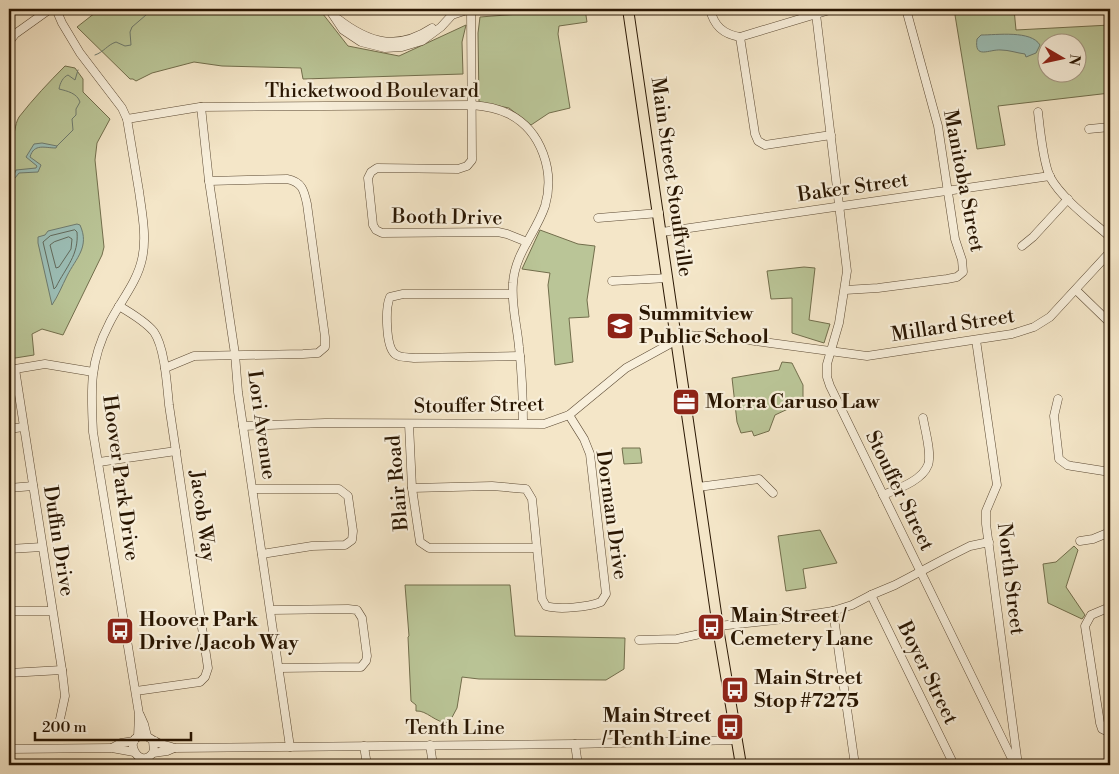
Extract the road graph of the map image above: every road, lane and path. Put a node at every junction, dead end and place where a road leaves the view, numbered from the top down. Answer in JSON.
{"nodes":[{"id":1,"x":50,"y":9,"type":"edge"},
{"id":2,"x":56,"y":9,"type":"edge"},
{"id":3,"x":470,"y":9,"type":"edge"},
{"id":4,"x":628,"y":9,"type":"edge"},
{"id":5,"x":710,"y":9,"type":"edge"},
{"id":6,"x":833,"y":9,"type":"edge"},
{"id":7,"x":906,"y":9,"type":"edge"},
{"id":8,"x":330,"y":12,"type":"edge"},
{"id":9,"x":816,"y":14,"type":"junction"},
{"id":10,"x":740,"y":37,"type":"junction"},
{"id":11,"x":9,"y":42,"type":"edge"},
{"id":12,"x":472,"y":105,"type":"junction"},
{"id":13,"x":201,"y":108,"type":"junction"},
{"id":14,"x":1038,"y":112,"type":"dead end"},
{"id":15,"x":127,"y":119,"type":"junction"},
{"id":16,"x":1110,"y":127,"type":"edge"},
{"id":17,"x":1089,"y":129,"type":"dead end"},
{"id":18,"x":831,"y":135,"type":"junction"},
{"id":19,"x":1050,"y":176,"type":"junction"},
{"id":20,"x":209,"y":181,"type":"junction"},
{"id":21,"x":948,"y":191,"type":"junction"},
{"id":22,"x":1068,"y":198,"type":"junction"},
{"id":23,"x":840,"y":207,"type":"junction"},
{"id":24,"x":659,"y":214,"type":"junction"},
{"id":25,"x":598,"y":218,"type":"dead end"},
{"id":26,"x":662,"y":232,"type":"junction"},
{"id":27,"x":1110,"y":237,"type":"edge"},
{"id":28,"x":527,"y":242,"type":"junction"},
{"id":29,"x":1022,"y":246,"type":"dead end"},
{"id":30,"x":1110,"y":252,"type":"edge"},
{"id":31,"x":668,"y":278,"type":"junction"},
{"id":32,"x":612,"y":281,"type":"dead end"},
{"id":33,"x":846,"y":290,"type":"junction"},
{"id":34,"x":1076,"y":290,"type":"junction"},
{"id":35,"x":512,"y":294,"type":"junction"},
{"id":36,"x":120,"y":306,"type":"junction"},
{"id":37,"x":1110,"y":323,"type":"edge"},
{"id":38,"x":677,"y":339,"type":"junction"},
{"id":39,"x":976,"y":340,"type":"junction"},
{"id":40,"x":830,"y":351,"type":"junction"},
{"id":41,"x":235,"y":354,"type":"junction"},
{"id":42,"x":520,"y":356,"type":"junction"},
{"id":43,"x":165,"y":368,"type":"junction"},
{"id":44,"x":12,"y":369,"type":"edge"},
{"id":45,"x":93,"y":372,"type":"junction"},
{"id":46,"x":1058,"y":399,"type":"dead end"},
{"id":47,"x":569,"y":415,"type":"junction"},
{"id":48,"x":923,"y":418,"type":"dead end"},
{"id":49,"x":523,"y":423,"type":"junction"},
{"id":50,"x":409,"y":424,"type":"junction"},
{"id":51,"x":243,"y":426,"type":"junction"},
{"id":52,"x":23,"y":427,"type":"junction"},
{"id":53,"x":9,"y":429,"type":"edge"},
{"id":54,"x":176,"y":451,"type":"junction"},
{"id":55,"x":99,"y":462,"type":"junction"},
{"id":56,"x":1110,"y":472,"type":"edge"},
{"id":57,"x":33,"y":486,"type":"junction"},
{"id":58,"x":698,"y":487,"type":"junction"},
{"id":59,"x":9,"y":488,"type":"edge"},
{"id":60,"x":412,"y":488,"type":"junction"},
{"id":61,"x":253,"y":489,"type":"junction"},
{"id":62,"x":773,"y":494,"type":"dead end"},
{"id":63,"x":883,"y":494,"type":"junction"},
{"id":64,"x":1110,"y":532,"type":"edge"},
{"id":65,"x":1080,"y":541,"type":"dead end"},
{"id":66,"x":989,"y":542,"type":"junction"},
{"id":67,"x":42,"y":547,"type":"junction"},
{"id":68,"x":536,"y":548,"type":"junction"},
{"id":69,"x":9,"y":549,"type":"edge"},
{"id":70,"x":262,"y":554,"type":"junction"},
{"id":71,"x":920,"y":571,"type":"junction"},
{"id":72,"x":870,"y":595,"type":"junction"},
{"id":73,"x":1110,"y":607,"type":"edge"},
{"id":74,"x":271,"y":610,"type":"junction"},
{"id":75,"x":833,"y":610,"type":"junction"},
{"id":76,"x":52,"y":611,"type":"junction"},
{"id":77,"x":9,"y":612,"type":"edge"},
{"id":78,"x":719,"y":630,"type":"junction"},
{"id":79,"x":639,"y":640,"type":"dead end"},
{"id":80,"x":279,"y":668,"type":"junction"},
{"id":81,"x":62,"y":670,"type":"junction"},
{"id":82,"x":9,"y":673,"type":"edge"},
{"id":83,"x":136,"y":691,"type":"junction"},
{"id":84,"x":139,"y":714,"type":"junction"},
{"id":85,"x":60,"y":719,"type":"dead end"},
{"id":86,"x":1110,"y":733,"type":"edge"},
{"id":87,"x":136,"y":739,"type":"junction"},
{"id":88,"x":150,"y":739,"type":"junction"},
{"id":89,"x":736,"y":740,"type":"junction"},
{"id":90,"x":575,"y":744,"type":"junction"},
{"id":91,"x":430,"y":745,"type":"junction"},
{"id":92,"x":364,"y":746,"type":"junction"},
{"id":93,"x":290,"y":747,"type":"junction"},
{"id":94,"x":112,"y":748,"type":"junction"},
{"id":95,"x":174,"y":748,"type":"junction"},
{"id":96,"x":9,"y":749,"type":"edge"},
{"id":97,"x":151,"y":755,"type":"junction"},
{"id":98,"x":137,"y":758,"type":"edge"},
{"id":99,"x":149,"y":765,"type":"edge"},
{"id":100,"x":367,"y":765,"type":"edge"},
{"id":101,"x":433,"y":765,"type":"edge"},
{"id":102,"x":578,"y":765,"type":"edge"},
{"id":103,"x":741,"y":765,"type":"edge"},
{"id":104,"x":856,"y":765,"type":"edge"},
{"id":105,"x":954,"y":765,"type":"edge"},
{"id":106,"x":1017,"y":765,"type":"edge"}],
"edges":[{"from":1,"to":11,"type":"street"},
{"from":2,"to":15,"type":"street","name":"Hoover Park Drive"},
{"from":3,"to":8,"type":"street"},
{"from":3,"to":12,"type":"street"},
{"from":4,"to":24,"type":"main road","name":"Main Street Stouffville"},
{"from":5,"to":10,"type":"street"},
{"from":6,"to":9,"type":"street"},
{"from":7,"to":21,"type":"street","name":"Manitoba Street"},
{"from":9,"to":10,"type":"street"},
{"from":9,"to":18,"type":"street"},
{"from":10,"to":18,"type":"street"},
{"from":12,"to":13,"type":"street","name":"Thicketwood Boulevard"},
{"from":12,"to":28,"type":"street","name":"Thicketwood Boulevard"},
{"from":12,"to":28,"type":"street","name":"Booth Drive"},
{"from":13,"to":15,"type":"street","name":"Thicketwood Boulevard"},
{"from":13,"to":20,"type":"street","name":"Lori Avenue"},
{"from":14,"to":19,"type":"street"},
{"from":15,"to":36,"type":"street","name":"Hoover Park Drive"},
{"from":16,"to":17,"type":"street"},
{"from":18,"to":23,"type":"street"},
{"from":19,"to":21,"type":"street","name":"Baker Street"},
{"from":19,"to":22,"type":"street"},
{"from":20,"to":41,"type":"street","name":"Lori Avenue"},
{"from":20,"to":41,"type":"street"},
{"from":21,"to":23,"type":"street","name":"Baker Street"},
{"from":21,"to":33,"type":"street","name":"Manitoba Street"},
{"from":22,"to":27,"type":"street"},
{"from":22,"to":29,"type":"street"},
{"from":23,"to":26,"type":"street","name":"Baker Street"},
{"from":23,"to":33,"type":"street"},
{"from":24,"to":25,"type":"street"},
{"from":24,"to":26,"type":"main road","name":"Main Street Stouffville"},
{"from":26,"to":31,"type":"main road","name":"Main Street Stouffville"},
{"from":28,"to":35,"type":"street","name":"Thicketwood Boulevard"},
{"from":30,"to":34,"type":"street","name":"Millard Street"},
{"from":31,"to":32,"type":"street"},
{"from":31,"to":38,"type":"main road","name":"Main Street Stouffville"},
{"from":33,"to":40,"type":"street"},
{"from":34,"to":37,"type":"street"},
{"from":34,"to":39,"type":"street","name":"Millard Street"},
{"from":35,"to":42,"type":"street","name":"Thicketwood Boulevard"},
{"from":35,"to":42,"type":"street"},
{"from":36,"to":43,"type":"street","name":"Jacob Way"},
{"from":36,"to":45,"type":"street","name":"Hoover Park Drive"},
{"from":38,"to":40,"type":"street","name":"Stouffer Street"},
{"from":38,"to":47,"type":"street","name":"Stouffer Street"},
{"from":38,"to":58,"type":"main road","name":"Main Street Stouffville"},
{"from":39,"to":40,"type":"street","name":"Millard Street"},
{"from":39,"to":66,"type":"street","name":"North Street"},
{"from":40,"to":63,"type":"street","name":"Stouffer Street"},
{"from":41,"to":43,"type":"street"},
{"from":41,"to":51,"type":"street","name":"Lori Avenue"},
{"from":42,"to":49,"type":"street","name":"Thicketwood Boulevard"},
{"from":43,"to":54,"type":"street","name":"Jacob Way"},
{"from":44,"to":45,"type":"street"},
{"from":44,"to":52,"type":"street","name":"Duffin Drive"},
{"from":45,"to":55,"type":"street","name":"Hoover Park Drive"},
{"from":46,"to":56,"type":"street"},
{"from":47,"to":49,"type":"street","name":"Stouffer Street"},
{"from":47,"to":68,"type":"street","name":"Dorman Drive"},
{"from":48,"to":63,"type":"street"},
{"from":49,"to":50,"type":"street","name":"Stouffer Street"},
{"from":50,"to":51,"type":"street","name":"Stouffer Street"},
{"from":50,"to":60,"type":"street","name":"Blair Road"},
{"from":51,"to":61,"type":"street","name":"Lori Avenue"},
{"from":52,"to":53,"type":"street"},
{"from":52,"to":57,"type":"street","name":"Duffin Drive"},
{"from":54,"to":55,"type":"street"},
{"from":54,"to":83,"type":"street","name":"Jacob Way"},
{"from":55,"to":83,"type":"street","name":"Hoover Park Drive"},
{"from":57,"to":59,"type":"street"},
{"from":57,"to":67,"type":"street","name":"Duffin Drive"},
{"from":58,"to":62,"type":"street"},
{"from":58,"to":78,"type":"main road","name":"Main Street Stouffville"},
{"from":60,"to":68,"type":"street","name":"Blair Road"},
{"from":60,"to":68,"type":"street","name":"Dorman Drive"},
{"from":61,"to":70,"type":"street","name":"Lori Avenue"},
{"from":61,"to":70,"type":"street"},
{"from":63,"to":71,"type":"street","name":"Stouffer Street"},
{"from":64,"to":65,"type":"street"},
{"from":66,"to":71,"type":"street"},
{"from":66,"to":106,"type":"street","name":"North Street"},
{"from":67,"to":69,"type":"street"},
{"from":67,"to":76,"type":"street","name":"Duffin Drive"},
{"from":70,"to":74,"type":"street","name":"Lori Avenue"},
{"from":71,"to":72,"type":"street"},
{"from":71,"to":106,"type":"street","name":"Stouffer Street"},
{"from":72,"to":75,"type":"street"},
{"from":72,"to":105,"type":"street","name":"Boyer Street"},
{"from":73,"to":86,"type":"street"},
{"from":74,"to":80,"type":"street","name":"Lori Avenue"},
{"from":74,"to":80,"type":"street"},
{"from":75,"to":78,"type":"street"},
{"from":75,"to":104,"type":"street"},
{"from":76,"to":77,"type":"street"},
{"from":76,"to":81,"type":"street","name":"Duffin Drive"},
{"from":78,"to":79,"type":"street"},
{"from":78,"to":89,"type":"main road","name":"Main Street Stouffville"},
{"from":80,"to":93,"type":"street","name":"Lori Avenue"},
{"from":81,"to":82,"type":"street"},
{"from":81,"to":85,"type":"street","name":"Duffin Drive"},
{"from":83,"to":84,"type":"street","name":"Hoover Park Drive"},
{"from":84,"to":87,"type":"street","name":"Hoover Park Drive"},
{"from":84,"to":88,"type":"street","name":"Hoover Park Drive"},
{"from":87,"to":88,"type":"street"},
{"from":87,"to":94,"type":"street"},
{"from":87,"to":98,"type":"street","name":"Hoover Park Drive"},
{"from":88,"to":95,"type":"street","name":"Tenth Line"},
{"from":88,"to":97,"type":"street","name":"Hoover Park Drive"},
{"from":89,"to":90,"type":"street","name":"Tenth Line"},
{"from":89,"to":103,"type":"main road","name":"Main Street Stouffville"},
{"from":90,"to":91,"type":"street","name":"Tenth Line"},
{"from":90,"to":102,"type":"street"},
{"from":91,"to":92,"type":"street","name":"Tenth Line"},
{"from":91,"to":101,"type":"street"},
{"from":92,"to":93,"type":"street","name":"Tenth Line"},
{"from":92,"to":100,"type":"street"},
{"from":93,"to":95,"type":"street","name":"Tenth Line"},
{"from":94,"to":96,"type":"street"},
{"from":94,"to":98,"type":"street"},
{"from":95,"to":97,"type":"street","name":"Tenth Line"},
{"from":97,"to":98,"type":"street","name":"Tenth Line"},
{"from":97,"to":99,"type":"street"}]}
